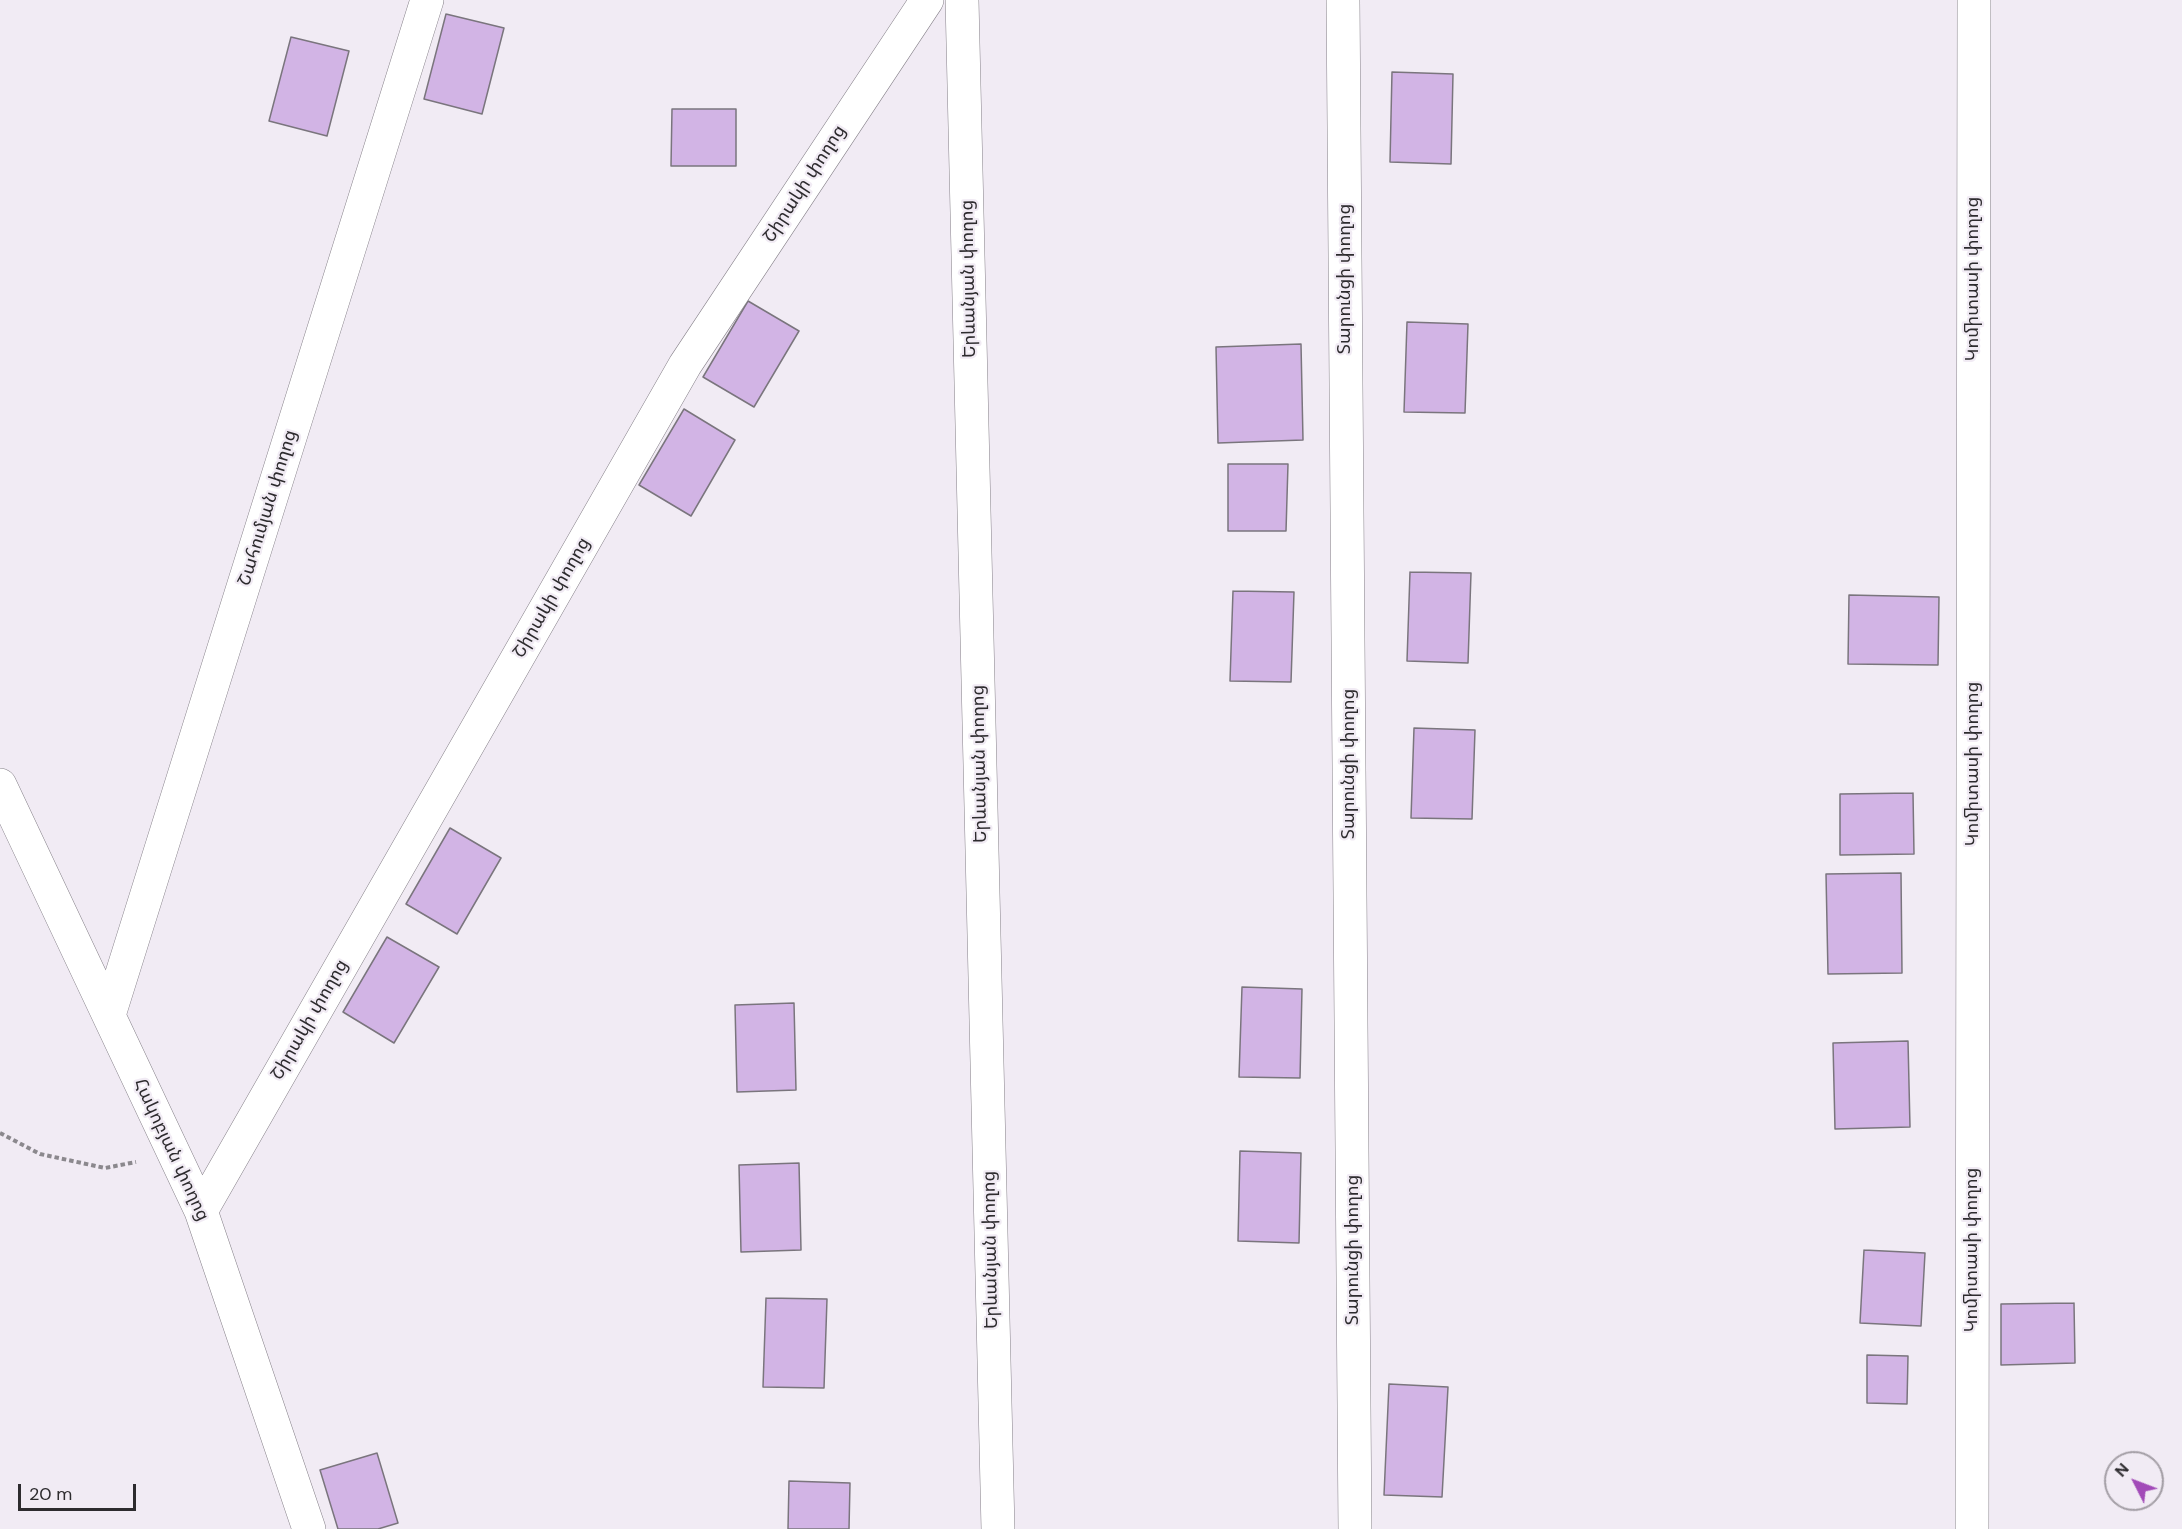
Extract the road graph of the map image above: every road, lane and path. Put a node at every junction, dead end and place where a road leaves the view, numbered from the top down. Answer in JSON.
{"nodes":[{"id":1,"x":426,"y":0,"type":"edge"},
{"id":2,"x":927,"y":0,"type":"edge"},
{"id":3,"x":962,"y":0,"type":"edge"},
{"id":4,"x":1343,"y":0,"type":"edge"},
{"id":5,"x":1974,"y":0,"type":"edge"},
{"id":6,"x":0,"y":785,"type":"edge"},
{"id":7,"x":109,"y":1015,"type":"junction"},
{"id":8,"x":0,"y":1133,"type":"edge"},
{"id":9,"x":174,"y":1155,"type":"junction"},
{"id":10,"x":201,"y":1211,"type":"junction"},
{"id":11,"x":309,"y":1529,"type":"edge"},
{"id":12,"x":998,"y":1529,"type":"edge"},
{"id":13,"x":1355,"y":1529,"type":"edge"},
{"id":14,"x":1972,"y":1529,"type":"edge"}],
"edges":[{"from":1,"to":7,"type":"street","name":"Շահումյան փողոց"},
{"from":2,"to":10,"type":"street","name":"Շիրակի փողոց"},
{"from":3,"to":12,"type":"street","name":"Երևանյան փողոց"},
{"from":4,"to":13,"type":"street","name":"Տարունցի փողոց"},
{"from":5,"to":14,"type":"street","name":"Կոմիտասի փողոց"},
{"from":6,"to":7,"type":"street","name":"Հակոբյան փողոց"},
{"from":7,"to":9,"type":"street","name":"Հակոբյան փողոց"},
{"from":8,"to":9,"type":"path"},
{"from":9,"to":10,"type":"street","name":"Հակոբյան փողոց"},
{"from":10,"to":11,"type":"street","name":"Հակոբյան փողոց"}]}
